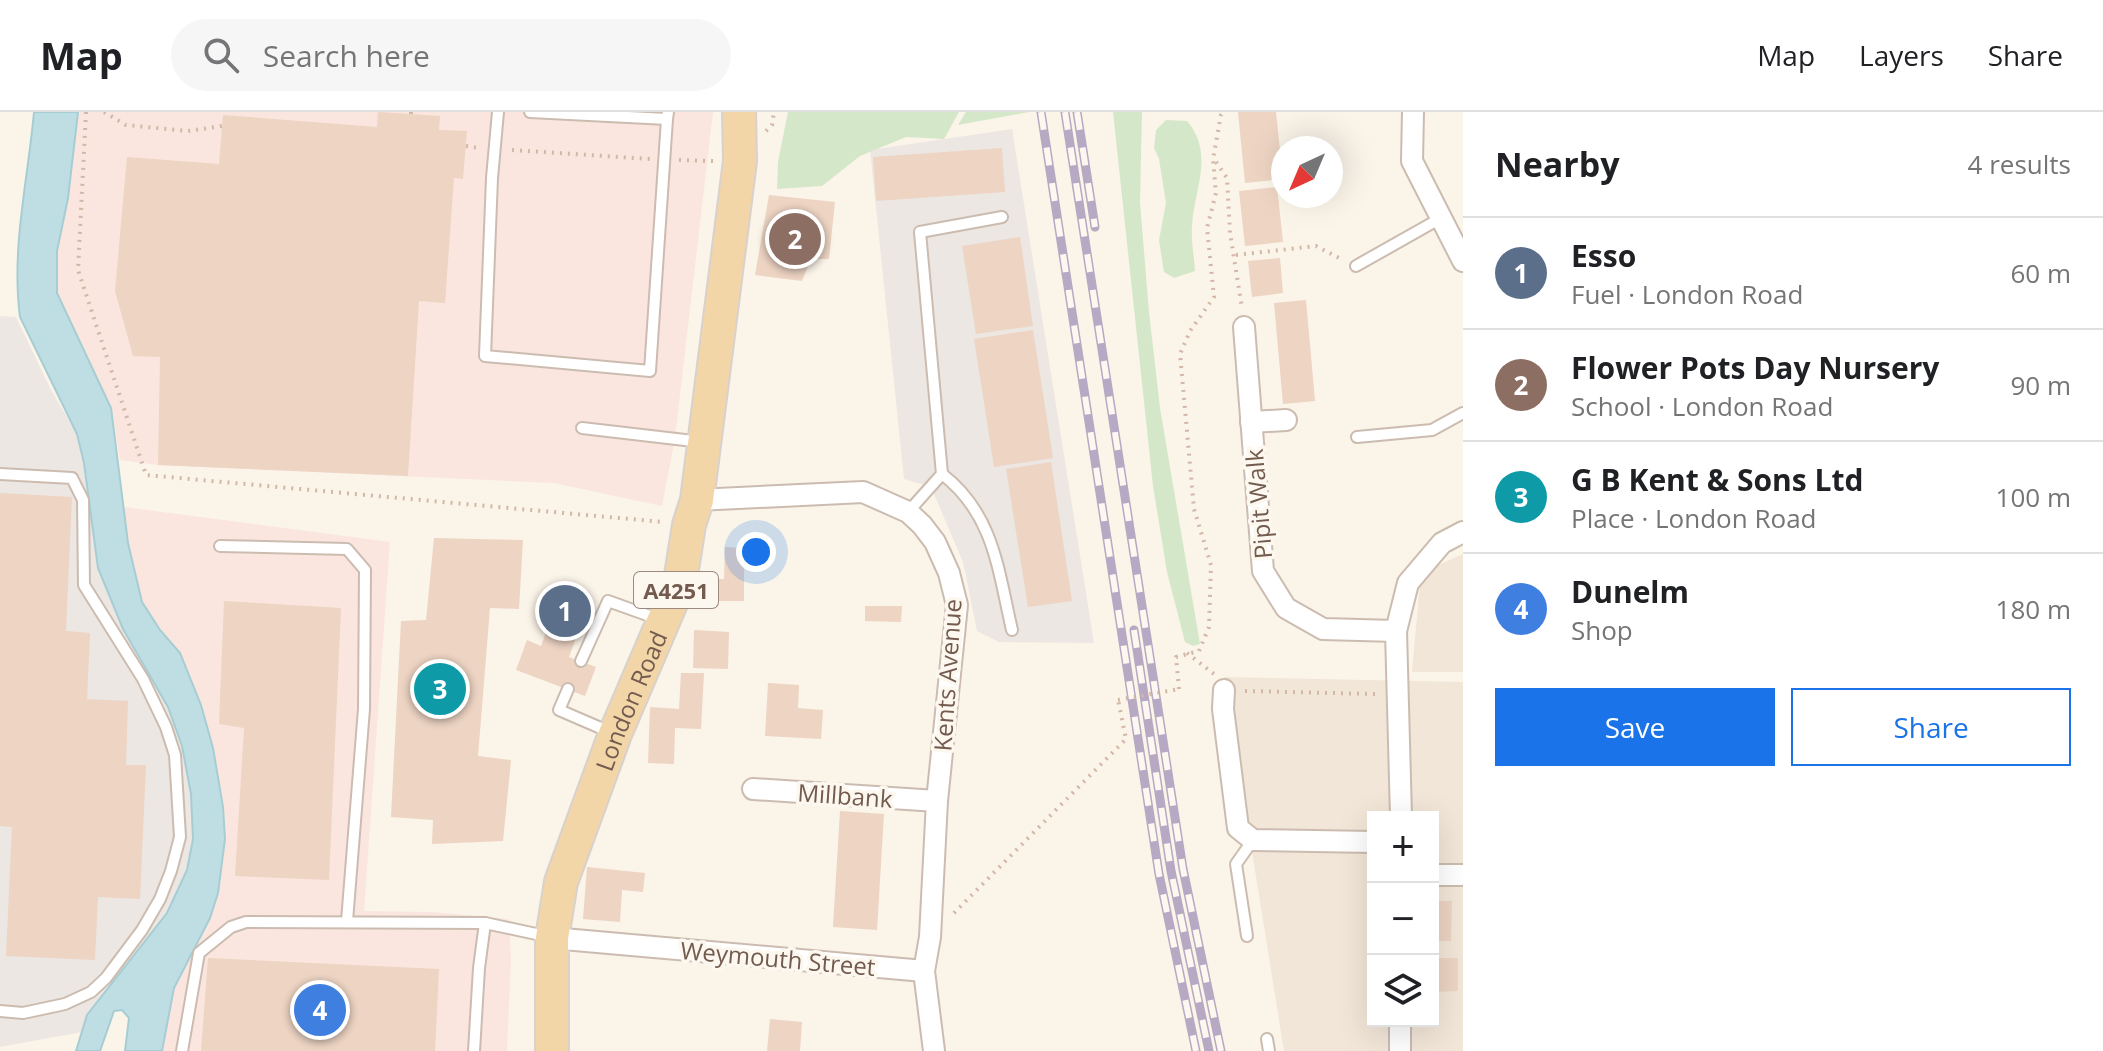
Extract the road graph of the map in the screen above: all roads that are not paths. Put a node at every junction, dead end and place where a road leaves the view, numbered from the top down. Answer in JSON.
{"nodes":[{"id":1,"x":498,"y":112,"type":"edge"},
{"id":2,"x":530,"y":112,"type":"edge"},
{"id":3,"x":739,"y":112,"type":"edge"},
{"id":4,"x":1413,"y":112,"type":"edge"},
{"id":5,"x":667,"y":116,"type":"edge"},
{"id":6,"x":1002,"y":217,"type":"dead end"},
{"id":7,"x":1441,"y":218,"type":"junction"},
{"id":8,"x":1463,"y":261,"type":"edge"},
{"id":9,"x":1356,"y":266,"type":"road end"},
{"id":10,"x":1244,"y":327,"type":"road end"},
{"id":11,"x":1463,"y":413,"type":"edge"},
{"id":12,"x":1286,"y":420,"type":"dead end"},
{"id":13,"x":1251,"y":422,"type":"junction"},
{"id":14,"x":582,"y":428,"type":"dead end"},
{"id":15,"x":1357,"y":437,"type":"dead end"},
{"id":16,"x":704,"y":443,"type":"junction"},
{"id":17,"x":0,"y":474,"type":"edge"},
{"id":18,"x":942,"y":474,"type":"junction"},
{"id":19,"x":693,"y":512,"type":"junction"},
{"id":20,"x":908,"y":512,"type":"junction"},
{"id":21,"x":1463,"y":532,"type":"edge"},
{"id":22,"x":220,"y":546,"type":"dead end"},
{"id":23,"x":663,"y":621,"type":"junction"},
{"id":24,"x":1012,"y":630,"type":"dead end"},
{"id":25,"x":1396,"y":631,"type":"junction"},
{"id":26,"x":581,"y":661,"type":"dead end"},
{"id":27,"x":568,"y":689,"type":"dead end"},
{"id":28,"x":1224,"y":690,"type":"road end"},
{"id":29,"x":615,"y":734,"type":"junction"},
{"id":30,"x":753,"y":789,"type":"dead end"},
{"id":31,"x":937,"y":801,"type":"junction"},
{"id":32,"x":1401,"y":811,"type":"edge"},
{"id":33,"x":1253,"y":840,"type":"junction"},
{"id":34,"x":1367,"y":842,"type":"edge"},
{"id":35,"x":1439,"y":875,"type":"edge"},
{"id":36,"x":1463,"y":875,"type":"edge"},
{"id":37,"x":347,"y":921,"type":"junction"},
{"id":38,"x":485,"y":923,"type":"junction"},
{"id":39,"x":1247,"y":936,"type":"dead end"},
{"id":40,"x":552,"y":938,"type":"junction"},
{"id":41,"x":924,"y":971,"type":"junction"},
{"id":42,"x":0,"y":1011,"type":"edge"},
{"id":43,"x":1400,"y":1027,"type":"edge"},
{"id":44,"x":1267,"y":1039,"type":"dead end"},
{"id":45,"x":182,"y":1051,"type":"edge"},
{"id":46,"x":474,"y":1051,"type":"edge"},
{"id":47,"x":552,"y":1051,"type":"edge"},
{"id":48,"x":934,"y":1051,"type":"edge"},
{"id":49,"x":1269,"y":1051,"type":"edge"},
{"id":50,"x":1400,"y":1051,"type":"edge"}],
"edges":[{"from":1,"to":5,"type":"lane"},
{"from":2,"to":5,"type":"lane"},
{"from":3,"to":16,"type":"main road","name":"London Road","number":"A4251"},
{"from":4,"to":7,"type":"street"},
{"from":6,"to":18,"type":"lane"},
{"from":7,"to":8,"type":"street"},
{"from":7,"to":9,"type":"lane"},
{"from":10,"to":13,"type":"street","name":"Pipit Walk"},
{"from":11,"to":15,"type":"lane"},
{"from":12,"to":13,"type":"street","name":"Pipit Walk"},
{"from":13,"to":25,"type":"street","name":"Pipit Walk"},
{"from":14,"to":16,"type":"lane"},
{"from":16,"to":19,"type":"main road","name":"London Road","number":"A4251"},
{"from":17,"to":42,"type":"lane"},
{"from":18,"to":20,"type":"lane"},
{"from":18,"to":24,"type":"lane"},
{"from":19,"to":20,"type":"street","name":"Kents Avenue"},
{"from":19,"to":23,"type":"main road","name":"London Road","number":"A4251"},
{"from":20,"to":31,"type":"street","name":"Kents Avenue"},
{"from":21,"to":25,"type":"street"},
{"from":22,"to":37,"type":"lane"},
{"from":23,"to":26,"type":"lane"},
{"from":23,"to":29,"type":"main road","name":"London Road","number":"A4251"},
{"from":25,"to":32,"type":"street"},
{"from":27,"to":29,"type":"lane"},
{"from":28,"to":33,"type":"street"},
{"from":29,"to":40,"type":"main road","name":"London Road","number":"A4251"},
{"from":30,"to":31,"type":"street","name":"Millbank"},
{"from":31,"to":41,"type":"street","name":"Kents Avenue"},
{"from":33,"to":34,"type":"street"},
{"from":33,"to":39,"type":"lane"},
{"from":35,"to":36,"type":"street"},
{"from":37,"to":38,"type":"lane"},
{"from":37,"to":45,"type":"lane"},
{"from":38,"to":40,"type":"lane"},
{"from":38,"to":46,"type":"lane"},
{"from":40,"to":41,"type":"street","name":"Weymouth Street"},
{"from":40,"to":47,"type":"main road","name":"London Road","number":"A4251"},
{"from":41,"to":48,"type":"street"},
{"from":43,"to":50,"type":"street"},
{"from":44,"to":49,"type":"lane"}]}
